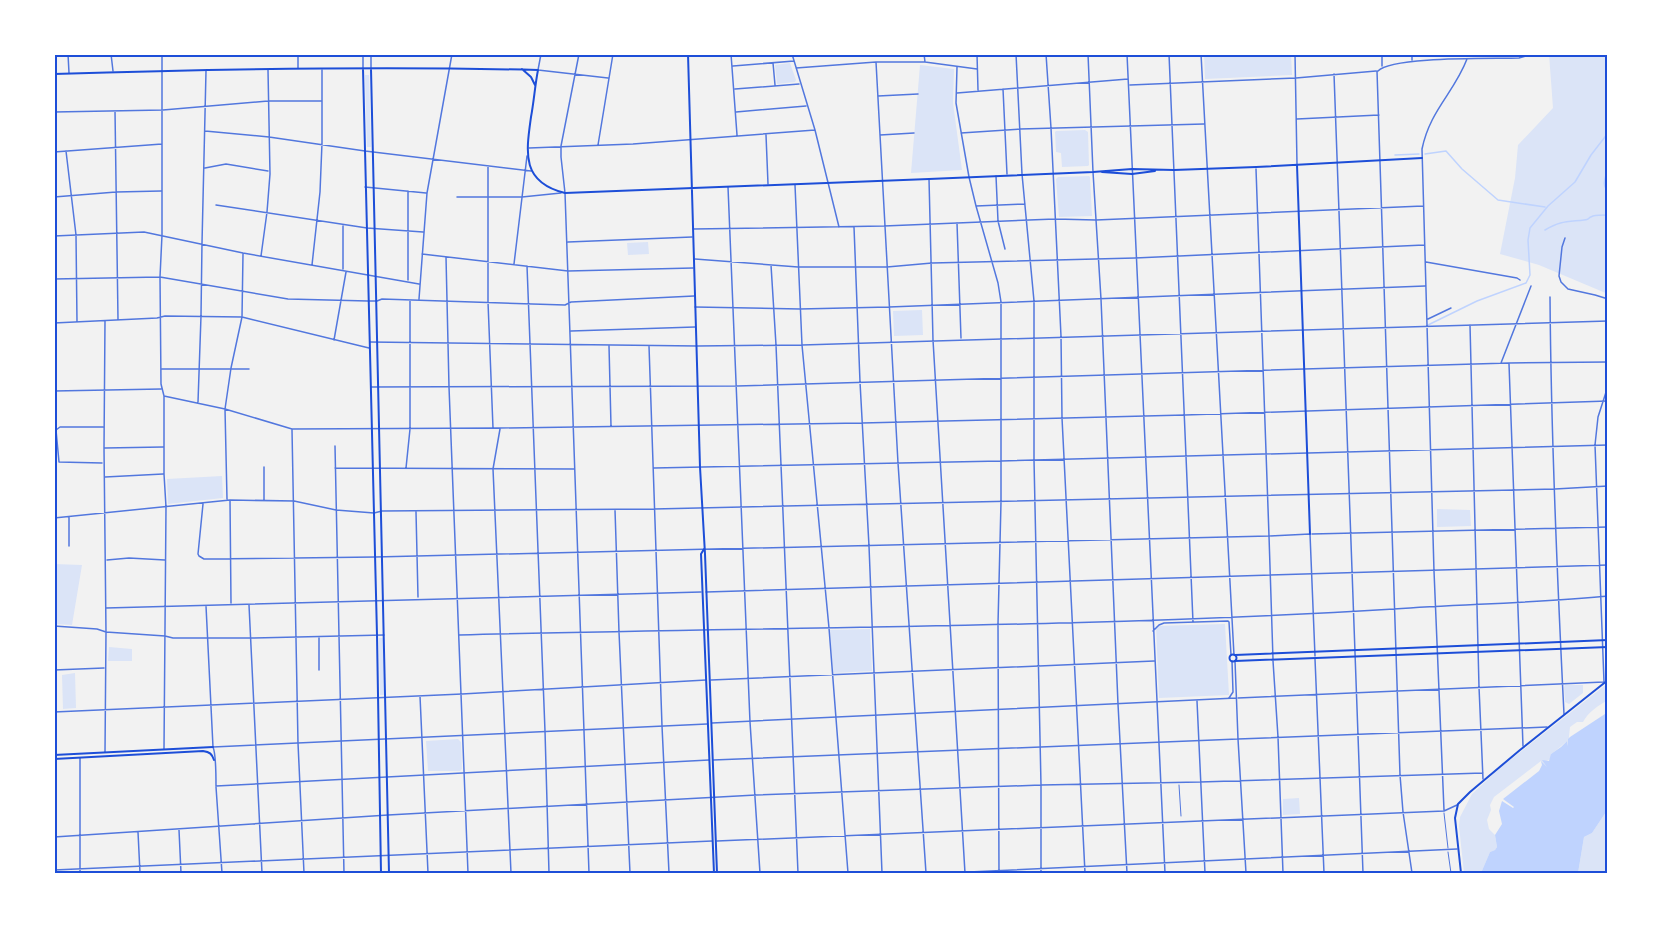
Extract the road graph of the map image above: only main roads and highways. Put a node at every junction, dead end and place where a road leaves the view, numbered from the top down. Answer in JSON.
{"nodes":[{"id":1,"x":688,"y":54,"type":"edge"},
{"id":2,"x":363,"y":69,"type":"junction"},
{"id":3,"x":371,"y":69,"type":"junction"},
{"id":4,"x":522,"y":69,"type":"junction"},
{"id":5,"x":530,"y":69,"type":"junction"},
{"id":6,"x":54,"y":74,"type":"edge"},
{"id":7,"x":530,"y":75,"type":"junction"},
{"id":8,"x":537,"y":75,"type":"junction"},
{"id":9,"x":536,"y":86,"type":"junction"},
{"id":10,"x":1422,"y":158,"type":"road end"},
{"id":11,"x":1297,"y":164,"type":"junction"},
{"id":12,"x":1158,"y":170,"type":"junction"},
{"id":13,"x":1099,"y":171,"type":"junction"},
{"id":14,"x":692,"y":188,"type":"junction"},
{"id":15,"x":1310,"y":534,"type":"road end"},
{"id":16,"x":1608,"y":640,"type":"edge"},
{"id":17,"x":1608,"y":646,"type":"edge"},
{"id":18,"x":1233,"y":655,"type":"junction"},
{"id":19,"x":1234,"y":661,"type":"junction"},
{"id":20,"x":1608,"y":680,"type":"edge"},
{"id":21,"x":213,"y":747,"type":"road end"},
{"id":22,"x":164,"y":751,"type":"junction"},
{"id":23,"x":105,"y":754,"type":"junction"},
{"id":24,"x":54,"y":757,"type":"edge"},
{"id":25,"x":214,"y":760,"type":"road end"},
{"id":26,"x":381,"y":873,"type":"edge"},
{"id":27,"x":389,"y":873,"type":"edge"},
{"id":28,"x":716,"y":873,"type":"edge"},
{"id":29,"x":1461,"y":873,"type":"edge"}],
"edges":[{"from":1,"to":14,"type":"main road"},
{"from":2,"to":3,"type":"main road"},
{"from":2,"to":6,"type":"main road"},
{"from":2,"to":26,"type":"main road"},
{"from":3,"to":4,"type":"main road"},
{"from":3,"to":27,"type":"main road"},
{"from":4,"to":5,"type":"main road"},
{"from":4,"to":7,"type":"main road"},
{"from":5,"to":7,"type":"main road"},
{"from":5,"to":8,"type":"main road"},
{"from":7,"to":8,"type":"main road"},
{"from":7,"to":9,"type":"main road"},
{"from":8,"to":9,"type":"main road"},
{"from":9,"to":14,"type":"main road"},
{"from":10,"to":11,"type":"main road"},
{"from":11,"to":12,"type":"main road"},
{"from":11,"to":15,"type":"main road"},
{"from":12,"to":13,"type":"main road"},
{"from":12,"to":13,"type":"main road"},
{"from":13,"to":14,"type":"main road"},
{"from":14,"to":28,"type":"main road"},
{"from":16,"to":18,"type":"main road"},
{"from":17,"to":19,"type":"main road"},
{"from":18,"to":19,"type":"main road"},
{"from":18,"to":19,"type":"main road"},
{"from":20,"to":29,"type":"main road"},
{"from":21,"to":22,"type":"main road"},
{"from":22,"to":23,"type":"main road"},
{"from":22,"to":25,"type":"main road"},
{"from":23,"to":24,"type":"main road"},
{"from":23,"to":24,"type":"main road"}]}
